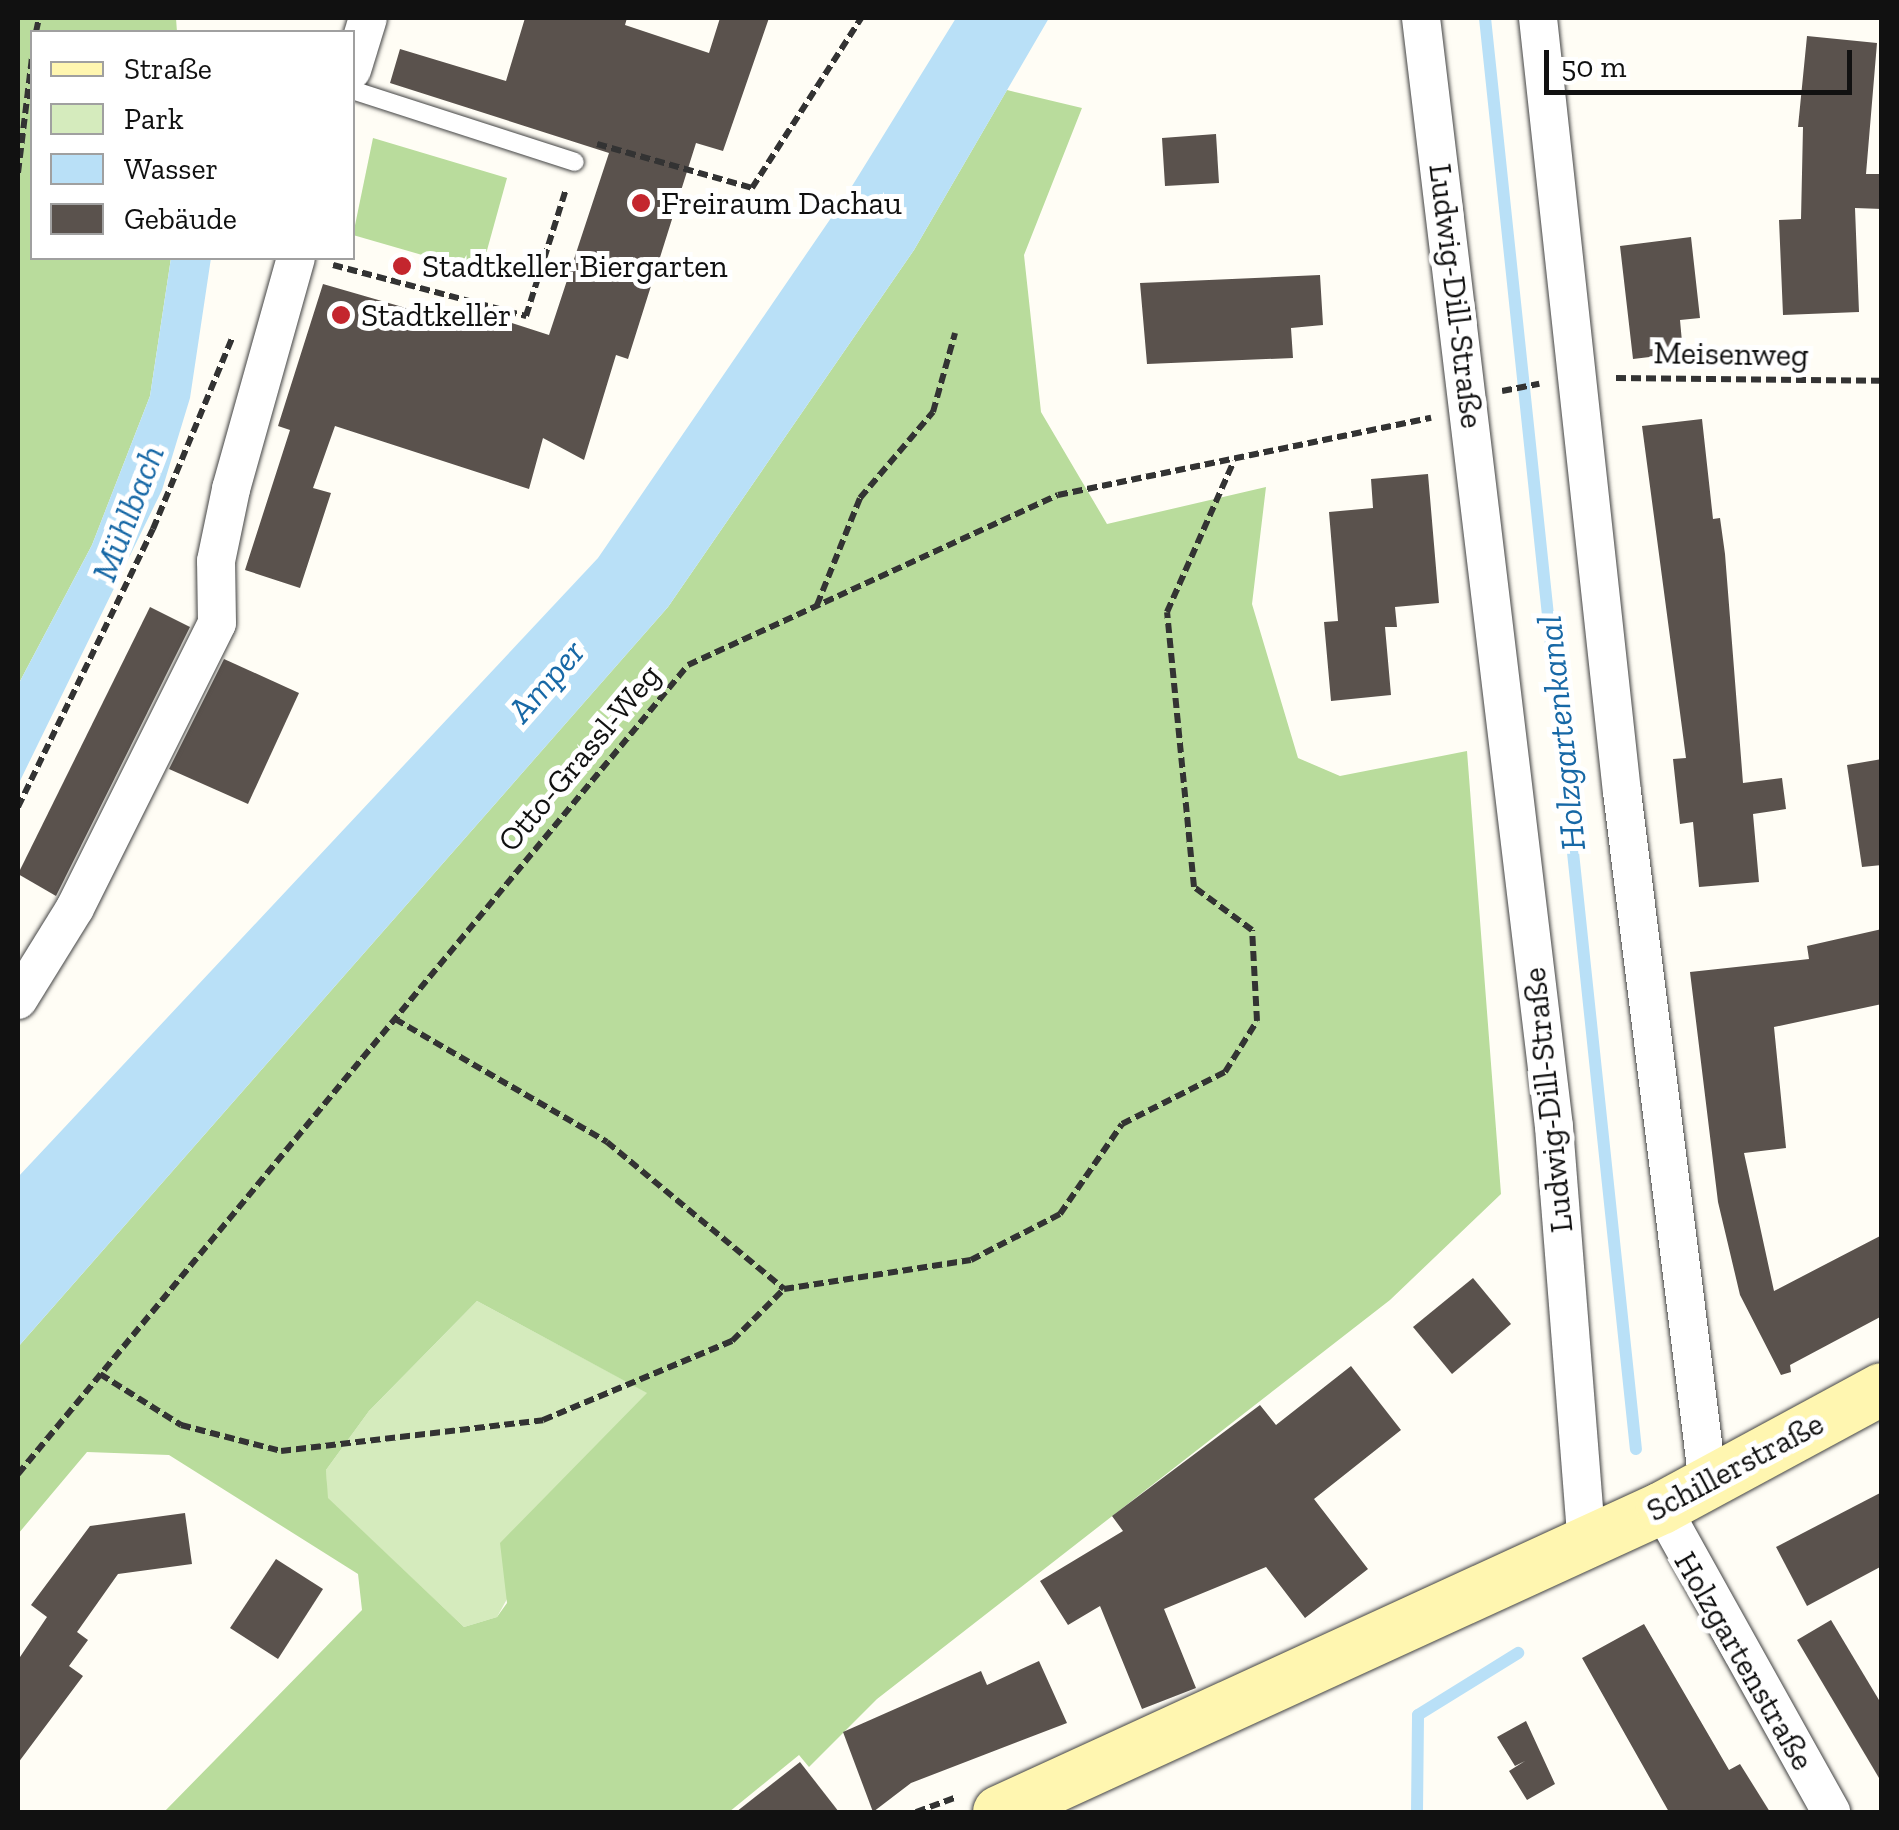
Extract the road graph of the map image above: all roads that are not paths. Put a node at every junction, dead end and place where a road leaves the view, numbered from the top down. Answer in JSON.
{"nodes":[{"id":1,"x":368,"y":18,"type":"edge"},
{"id":2,"x":1421,"y":18,"type":"edge"},
{"id":3,"x":1538,"y":18,"type":"edge"},
{"id":4,"x":355,"y":60,"type":"edge"},
{"id":5,"x":355,"y":91,"type":"edge"},
{"id":6,"x":575,"y":162,"type":"road end"},
{"id":7,"x":309,"y":260,"type":"edge"},
{"id":8,"x":18,"y":1000,"type":"edge"},
{"id":9,"x":1882,"y":1389,"type":"edge"},
{"id":10,"x":1708,"y":1483,"type":"junction"},
{"id":11,"x":1662,"y":1508,"type":"junction"},
{"id":12,"x":1587,"y":1542,"type":"junction"},
{"id":13,"x":999,"y":1812,"type":"edge"},
{"id":14,"x":1831,"y":1812,"type":"edge"}],
"edges":[{"from":1,"to":4,"type":"street"},
{"from":2,"to":12,"type":"street","name":"Ludwig-Dill-Straße"},
{"from":3,"to":10,"type":"street"},
{"from":5,"to":6,"type":"lane"},
{"from":7,"to":8,"type":"street"},
{"from":9,"to":10,"type":"street","name":"Schillerstraße"},
{"from":10,"to":11,"type":"street","name":"Schillerstraße"},
{"from":11,"to":12,"type":"street","name":"Schillerstraße"},
{"from":11,"to":14,"type":"street","name":"Holzgartenstraße"},
{"from":12,"to":13,"type":"street"}]}
